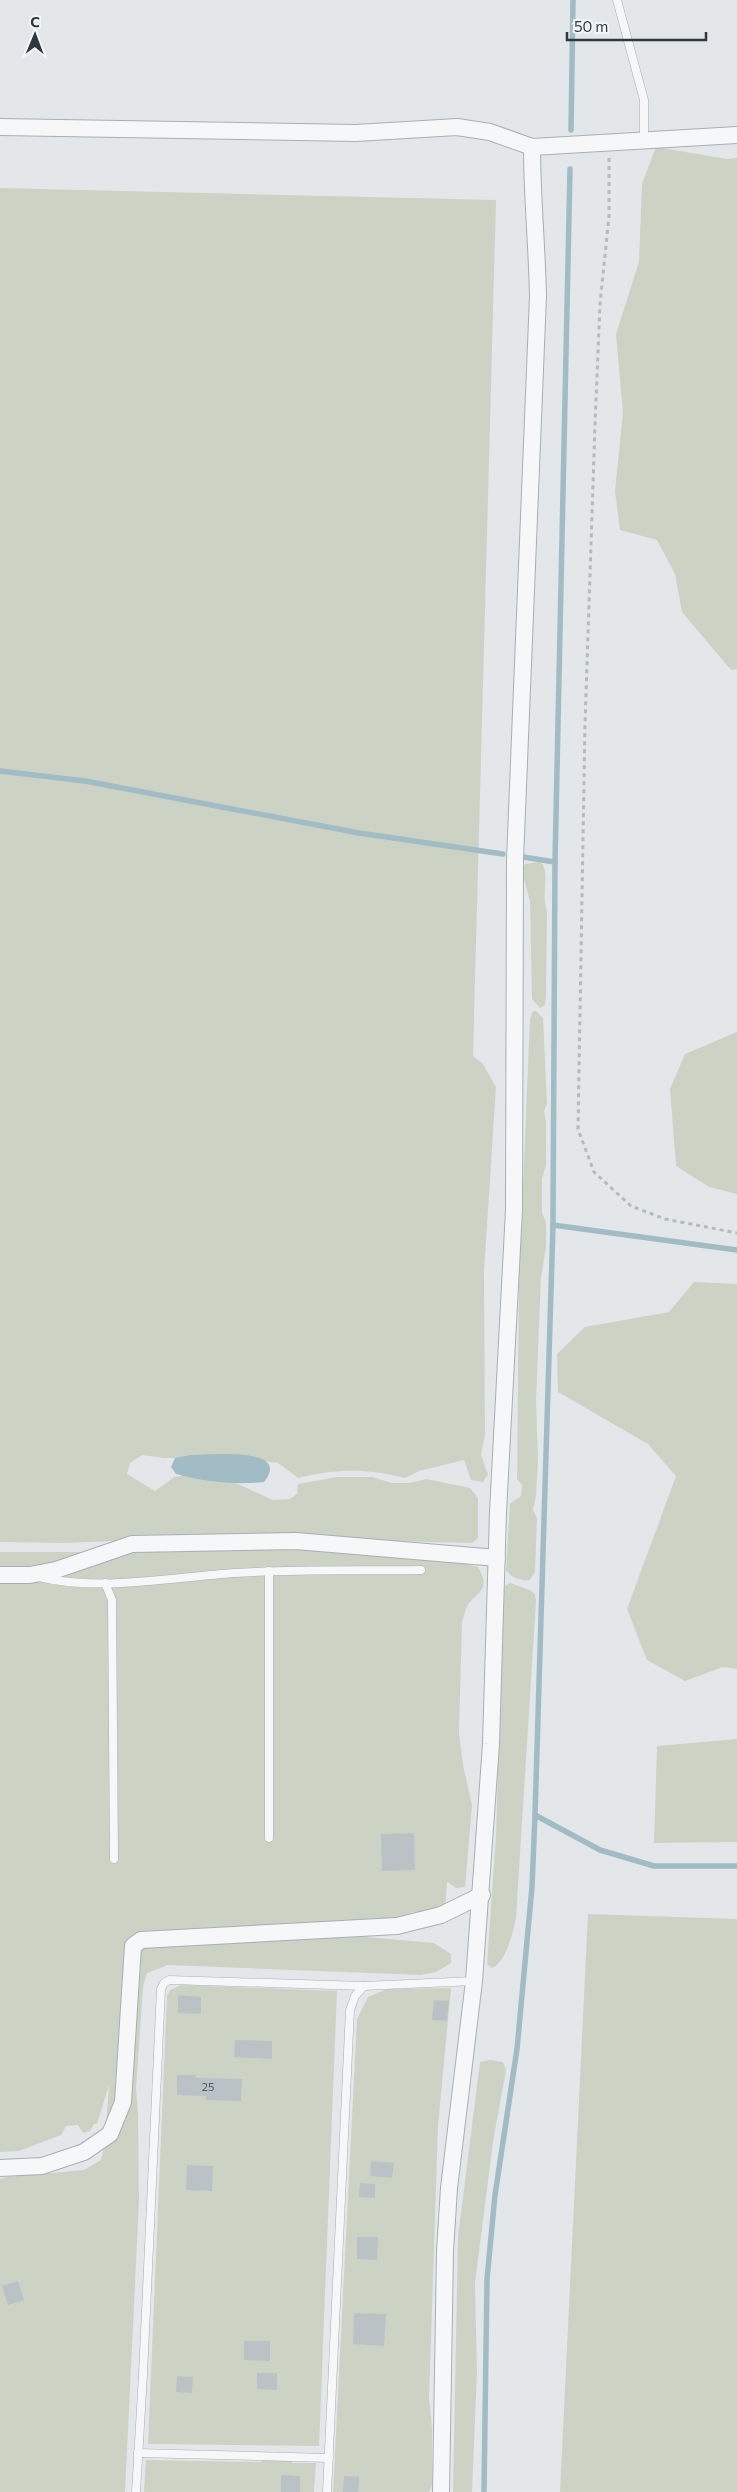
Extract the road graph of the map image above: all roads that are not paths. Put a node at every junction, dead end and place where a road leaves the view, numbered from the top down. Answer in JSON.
{"nodes":[{"id":1,"x":617,"y":0,"type":"edge"},
{"id":2,"x":0,"y":127,"type":"edge"},
{"id":3,"x":737,"y":135,"type":"edge"},
{"id":4,"x":644,"y":140,"type":"junction"},
{"id":5,"x":532,"y":147,"type":"junction"},
{"id":6,"x":497,"y":1558,"type":"junction"},
{"id":7,"x":421,"y":1570,"type":"dead end"},
{"id":8,"x":269,"y":1571,"type":"junction"},
{"id":9,"x":0,"y":1575,"type":"edge"},
{"id":10,"x":30,"y":1575,"type":"junction"},
{"id":11,"x":106,"y":1583,"type":"junction"},
{"id":12,"x":269,"y":1838,"type":"dead end"},
{"id":13,"x":114,"y":1859,"type":"dead end"},
{"id":14,"x":482,"y":1895,"type":"junction"},
{"id":15,"x":474,"y":1981,"type":"junction"},
{"id":16,"x":364,"y":1986,"type":"junction"},
{"id":17,"x":0,"y":2168,"type":"edge"},
{"id":18,"x":138,"y":2453,"type":"junction"},
{"id":19,"x":329,"y":2458,"type":"junction"},
{"id":20,"x":136,"y":2492,"type":"edge"},
{"id":21,"x":327,"y":2492,"type":"edge"},
{"id":22,"x":441,"y":2492,"type":"edge"}],
"edges":[{"from":1,"to":4,"type":"lane"},
{"from":2,"to":5,"type":"street"},
{"from":3,"to":4,"type":"street"},
{"from":4,"to":5,"type":"street"},
{"from":5,"to":6,"type":"street"},
{"from":6,"to":10,"type":"street"},
{"from":6,"to":14,"type":"street"},
{"from":7,"to":8,"type":"lane"},
{"from":8,"to":11,"type":"lane"},
{"from":8,"to":12,"type":"lane"},
{"from":9,"to":10,"type":"street"},
{"from":10,"to":11,"type":"lane"},
{"from":11,"to":13,"type":"lane"},
{"from":14,"to":15,"type":"street"},
{"from":14,"to":17,"type":"street"},
{"from":15,"to":16,"type":"lane"},
{"from":15,"to":22,"type":"street"},
{"from":16,"to":18,"type":"lane"},
{"from":16,"to":19,"type":"lane"},
{"from":18,"to":19,"type":"lane"},
{"from":18,"to":20,"type":"lane"},
{"from":19,"to":21,"type":"lane"}]}
